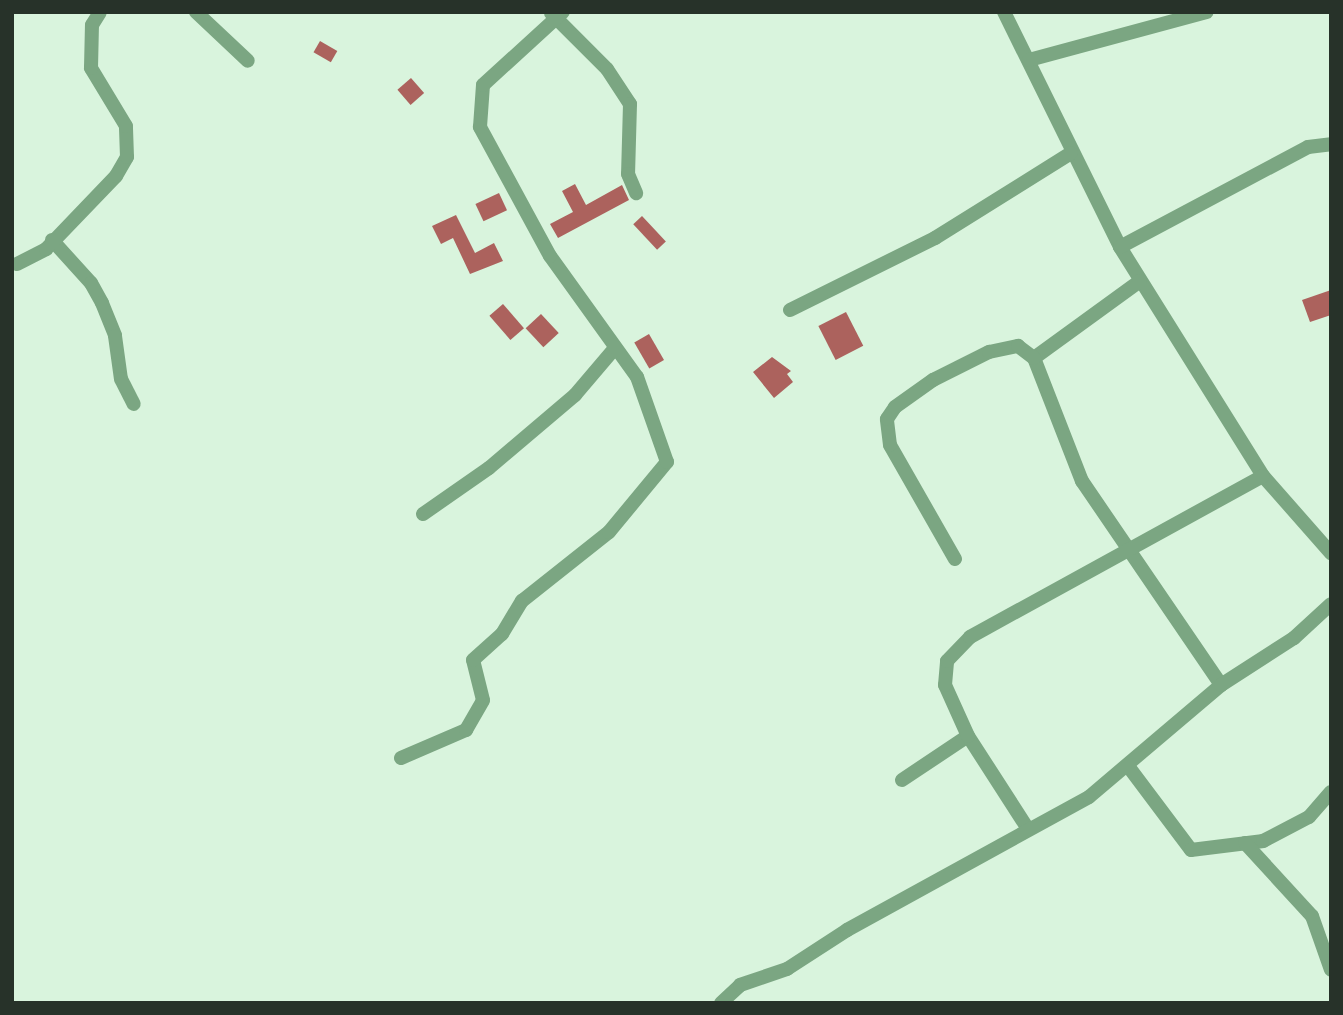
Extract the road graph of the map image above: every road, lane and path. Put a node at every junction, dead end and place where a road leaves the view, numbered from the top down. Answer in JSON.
{"nodes":[{"id":1,"x":100,"y":12,"type":"edge"},
{"id":2,"x":196,"y":12,"type":"edge"},
{"id":3,"x":1004,"y":12,"type":"edge"},
{"id":4,"x":1207,"y":12,"type":"edge"},
{"id":5,"x":556,"y":14,"type":"edge"},
{"id":6,"x":1028,"y":60,"type":"junction"},
{"id":7,"x":248,"y":61,"type":"dead end"},
{"id":8,"x":1331,"y":144,"type":"edge"},
{"id":9,"x":1071,"y":153,"type":"junction"},
{"id":10,"x":636,"y":193,"type":"dead end"},
{"id":11,"x":52,"y":240,"type":"junction"},
{"id":12,"x":1120,"y":247,"type":"junction"},
{"id":13,"x":17,"y":264,"type":"dead end"},
{"id":14,"x":1140,"y":281,"type":"junction"},
{"id":15,"x":790,"y":310,"type":"dead end"},
{"id":16,"x":615,"y":348,"type":"junction"},
{"id":17,"x":1034,"y":358,"type":"junction"},
{"id":18,"x":134,"y":404,"type":"dead end"},
{"id":19,"x":1263,"y":476,"type":"junction"},
{"id":20,"x":423,"y":514,"type":"dead end"},
{"id":21,"x":1130,"y":550,"type":"junction"},
{"id":22,"x":1331,"y":553,"type":"edge"},
{"id":23,"x":955,"y":559,"type":"dead end"},
{"id":24,"x":1331,"y":604,"type":"edge"},
{"id":25,"x":1221,"y":685,"type":"junction"},
{"id":26,"x":968,"y":736,"type":"junction"},
{"id":27,"x":401,"y":758,"type":"dead end"},
{"id":28,"x":1128,"y":766,"type":"junction"},
{"id":29,"x":902,"y":780,"type":"dead end"},
{"id":30,"x":1331,"y":792,"type":"edge"},
{"id":31,"x":1028,"y":830,"type":"junction"},
{"id":32,"x":1245,"y":843,"type":"junction"},
{"id":33,"x":1331,"y":970,"type":"edge"},
{"id":34,"x":721,"y":1003,"type":"edge"}],
"edges":[{"from":1,"to":11,"type":"street"},
{"from":2,"to":7,"type":"street"},
{"from":3,"to":6,"type":"street"},
{"from":4,"to":6,"type":"street"},
{"from":5,"to":10,"type":"street"},
{"from":5,"to":16,"type":"street"},
{"from":6,"to":9,"type":"street"},
{"from":8,"to":12,"type":"street"},
{"from":9,"to":12,"type":"street"},
{"from":9,"to":15,"type":"street"},
{"from":11,"to":13,"type":"street"},
{"from":11,"to":18,"type":"street"},
{"from":12,"to":14,"type":"street"},
{"from":14,"to":17,"type":"street"},
{"from":14,"to":19,"type":"street"},
{"from":16,"to":20,"type":"street"},
{"from":16,"to":27,"type":"street"},
{"from":17,"to":21,"type":"street"},
{"from":17,"to":23,"type":"street"},
{"from":19,"to":21,"type":"street"},
{"from":19,"to":22,"type":"street"},
{"from":21,"to":25,"type":"street"},
{"from":21,"to":26,"type":"street"},
{"from":24,"to":25,"type":"street"},
{"from":25,"to":28,"type":"street"},
{"from":26,"to":29,"type":"street"},
{"from":26,"to":31,"type":"street"},
{"from":28,"to":31,"type":"street"},
{"from":28,"to":32,"type":"street"},
{"from":30,"to":32,"type":"street"},
{"from":31,"to":34,"type":"street"},
{"from":32,"to":33,"type":"street"}]}
